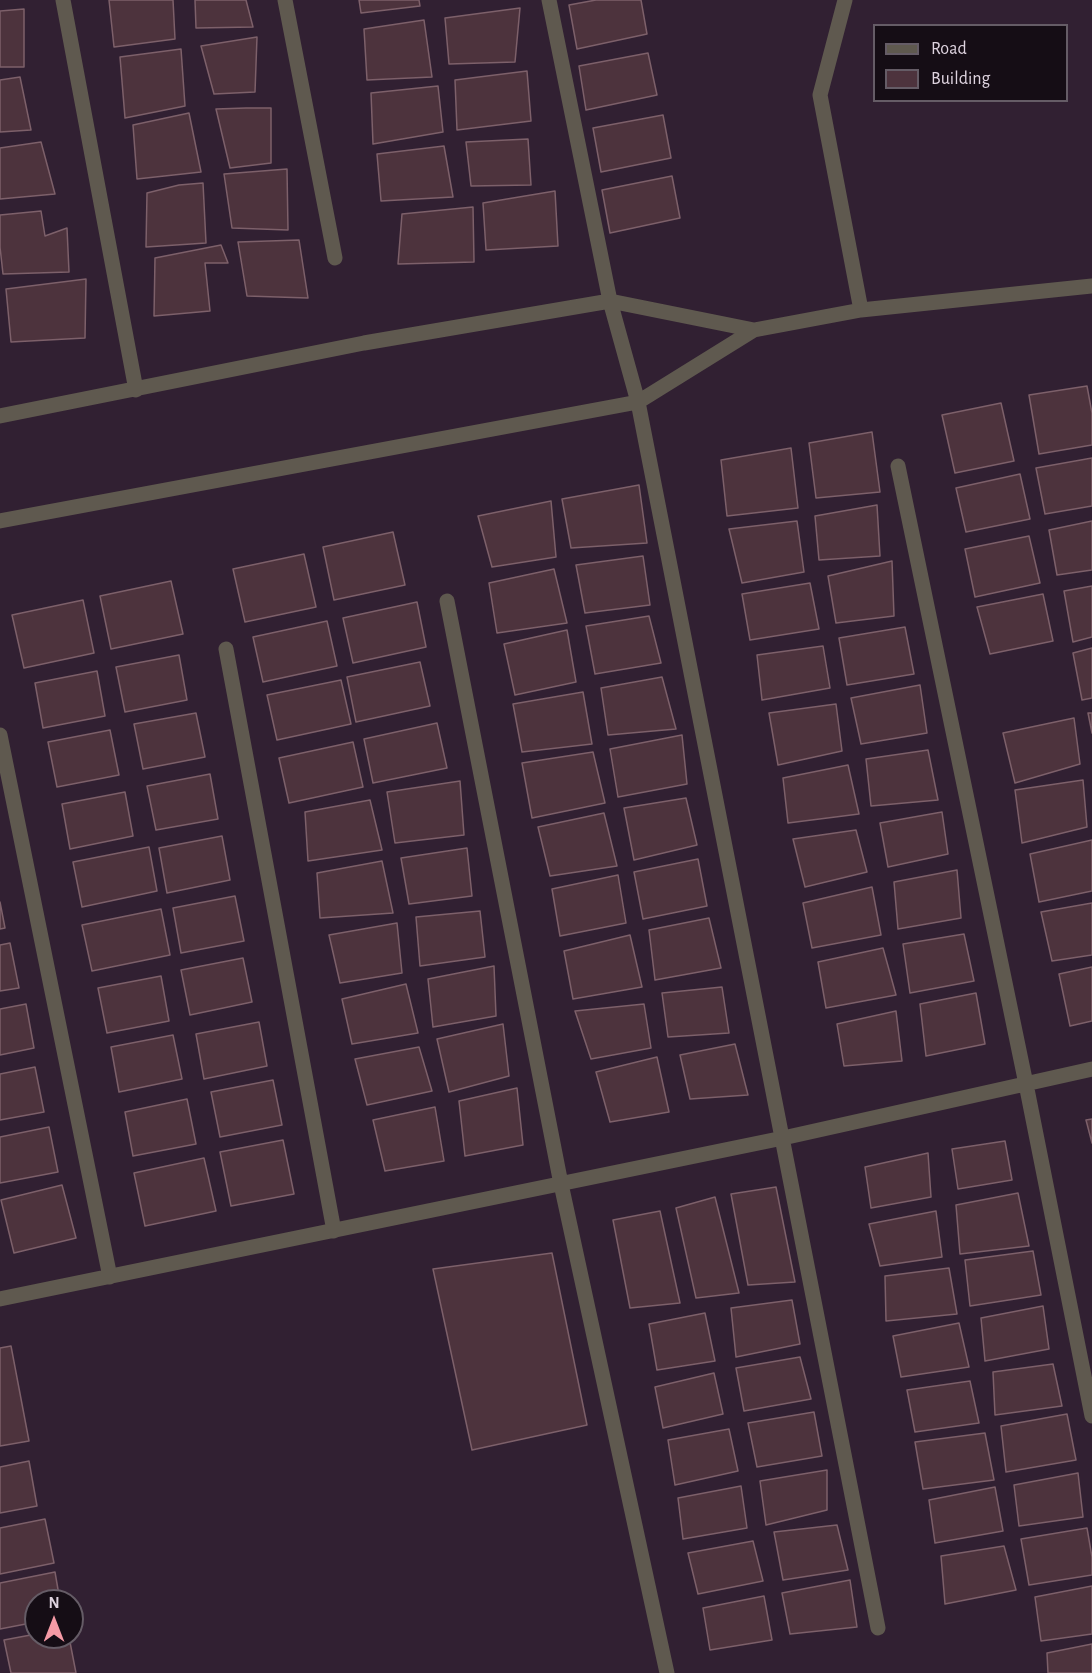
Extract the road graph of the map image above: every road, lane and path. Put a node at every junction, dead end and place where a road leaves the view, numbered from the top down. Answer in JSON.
{"nodes":[{"id":1,"x":63,"y":0,"type":"edge"},
{"id":2,"x":285,"y":0,"type":"edge"},
{"id":3,"x":549,"y":0,"type":"edge"},
{"id":4,"x":845,"y":0,"type":"edge"},
{"id":5,"x":335,"y":258,"type":"dead end"},
{"id":6,"x":1092,"y":286,"type":"edge"},
{"id":7,"x":610,"y":301,"type":"junction"},
{"id":8,"x":861,"y":310,"type":"junction"},
{"id":9,"x":754,"y":330,"type":"junction"},
{"id":10,"x":136,"y":390,"type":"junction"},
{"id":11,"x":638,"y":402,"type":"junction"},
{"id":12,"x":0,"y":416,"type":"edge"},
{"id":13,"x":898,"y":466,"type":"dead end"},
{"id":14,"x":0,"y":521,"type":"edge"},
{"id":15,"x":447,"y":601,"type":"dead end"},
{"id":16,"x":226,"y":649,"type":"dead end"},
{"id":17,"x":0,"y":735,"type":"edge"},
{"id":18,"x":1092,"y":1070,"type":"edge"},
{"id":19,"x":1026,"y":1084,"type":"junction"},
{"id":20,"x":783,"y":1138,"type":"junction"},
{"id":21,"x":561,"y":1184,"type":"junction"},
{"id":22,"x":334,"y":1231,"type":"junction"},
{"id":23,"x":110,"y":1277,"type":"junction"},
{"id":24,"x":0,"y":1299,"type":"edge"},
{"id":25,"x":1092,"y":1416,"type":"edge"},
{"id":26,"x":878,"y":1628,"type":"dead end"},
{"id":27,"x":667,"y":1673,"type":"edge"}],
"edges":[{"from":1,"to":10,"type":"street"},
{"from":2,"to":5,"type":"street"},
{"from":3,"to":7,"type":"street"},
{"from":4,"to":8,"type":"street"},
{"from":6,"to":8,"type":"street"},
{"from":7,"to":9,"type":"street"},
{"from":7,"to":10,"type":"street"},
{"from":7,"to":11,"type":"street"},
{"from":8,"to":9,"type":"street"},
{"from":9,"to":11,"type":"street"},
{"from":10,"to":12,"type":"street"},
{"from":11,"to":14,"type":"street"},
{"from":11,"to":20,"type":"street"},
{"from":13,"to":19,"type":"street"},
{"from":15,"to":21,"type":"street"},
{"from":16,"to":22,"type":"street"},
{"from":17,"to":23,"type":"street"},
{"from":18,"to":19,"type":"street"},
{"from":19,"to":20,"type":"street"},
{"from":19,"to":25,"type":"street"},
{"from":20,"to":21,"type":"street"},
{"from":20,"to":26,"type":"street"},
{"from":21,"to":22,"type":"street"},
{"from":21,"to":27,"type":"street"},
{"from":22,"to":23,"type":"street"},
{"from":23,"to":24,"type":"street"}]}
